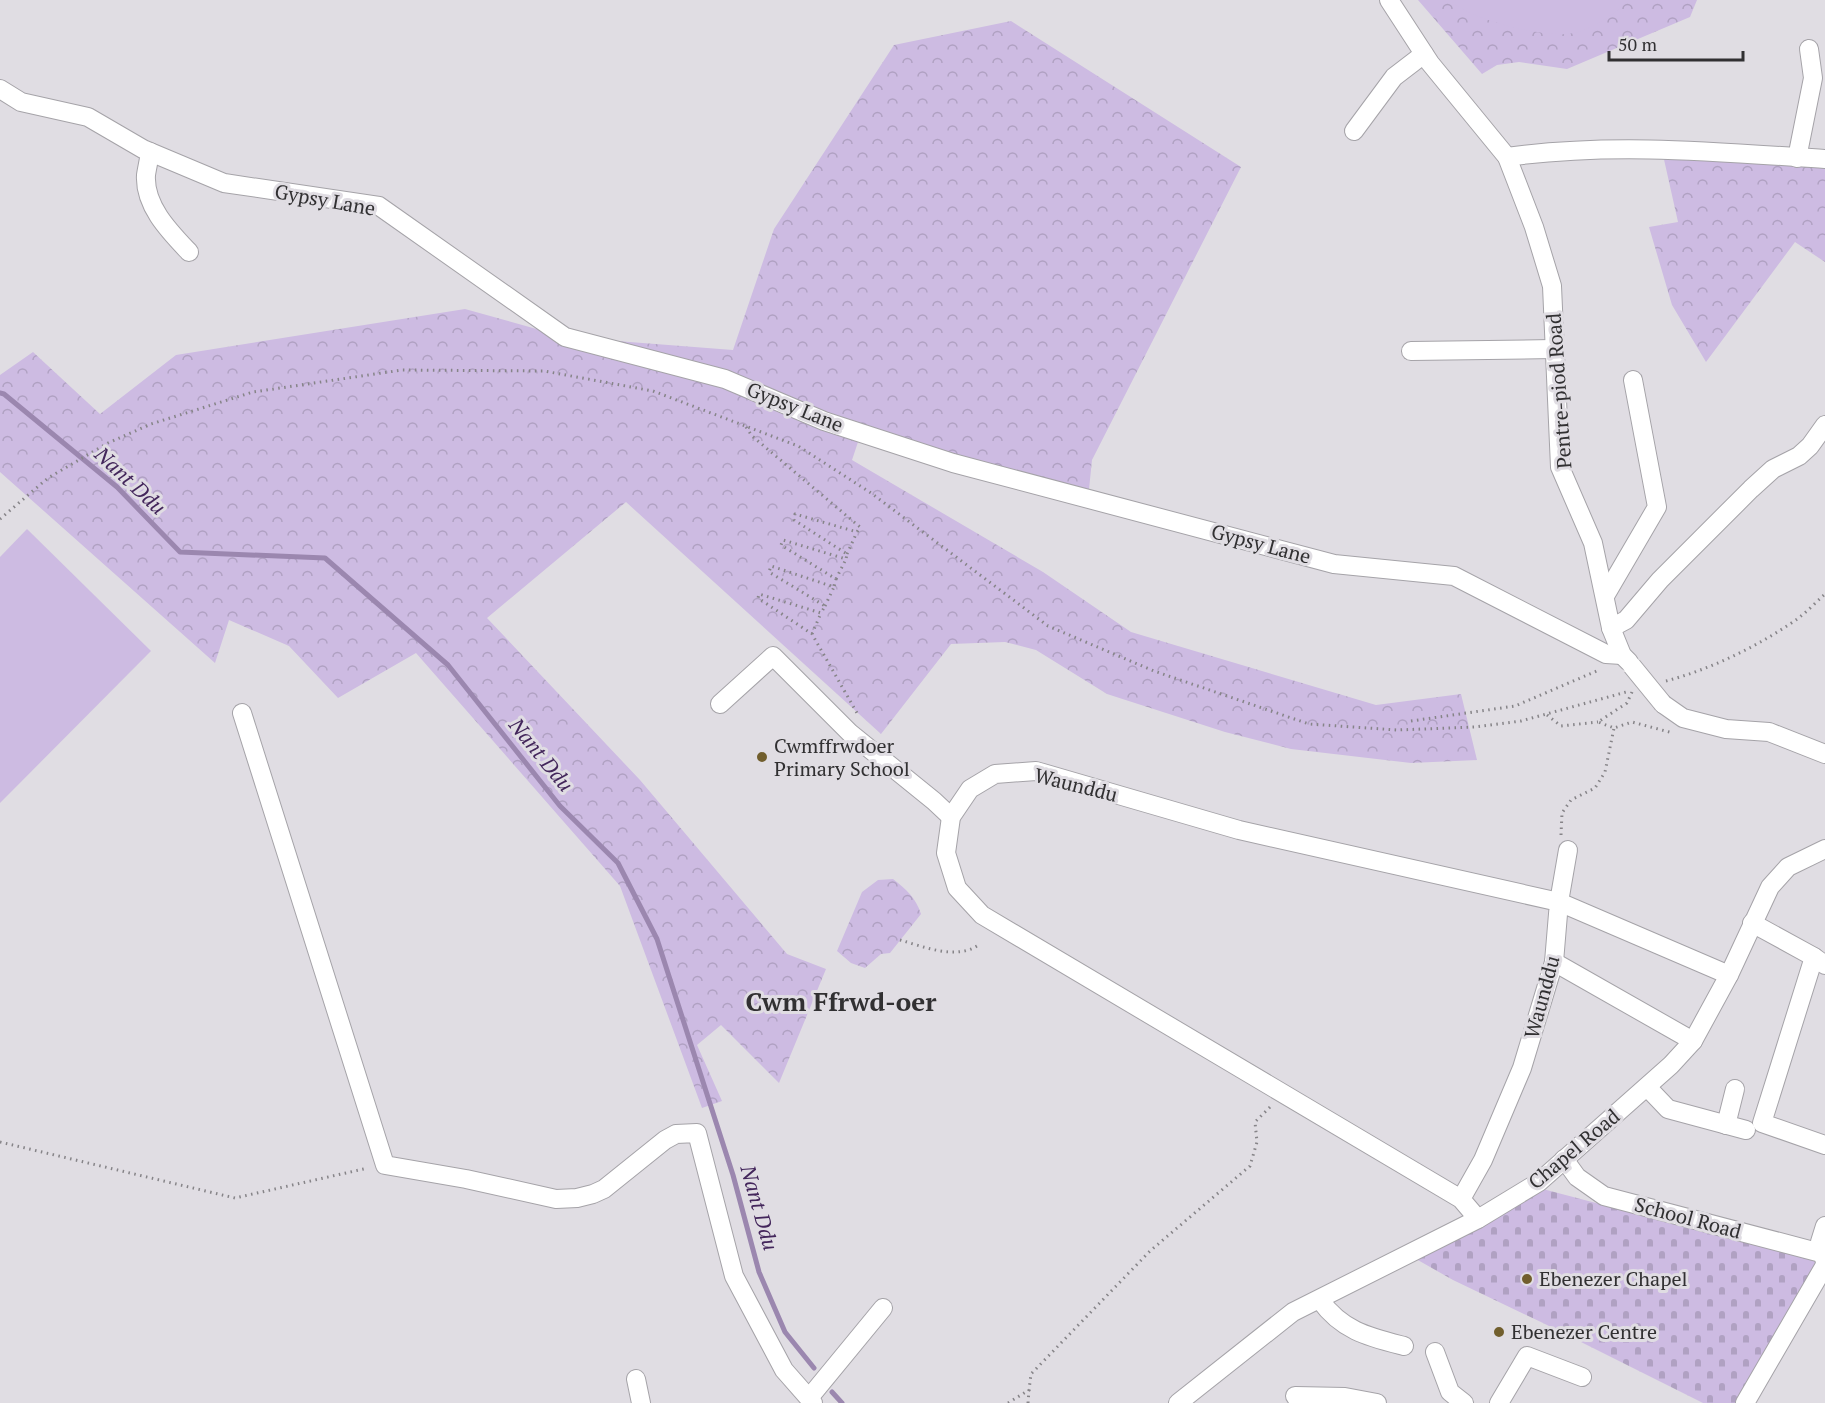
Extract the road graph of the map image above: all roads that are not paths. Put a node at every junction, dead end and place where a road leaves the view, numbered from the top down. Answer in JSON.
{"nodes":[{"id":1,"x":1389,"y":0,"type":"edge"},
{"id":2,"x":1809,"y":49,"type":"dead end"},
{"id":3,"x":1424,"y":54,"type":"junction"},
{"id":4,"x":0,"y":89,"type":"edge"},
{"id":5,"x":1354,"y":131,"type":"dead end"},
{"id":6,"x":150,"y":152,"type":"junction"},
{"id":7,"x":1507,"y":157,"type":"junction"},
{"id":8,"x":1797,"y":158,"type":"junction"},
{"id":9,"x":1825,"y":159,"type":"edge"},
{"id":10,"x":189,"y":252,"type":"dead end"},
{"id":11,"x":1553,"y":349,"type":"junction"},
{"id":12,"x":1411,"y":351,"type":"dead end"},
{"id":13,"x":1633,"y":380,"type":"dead end"},
{"id":14,"x":1825,"y":425,"type":"edge"},
{"id":15,"x":1605,"y":596,"type":"junction"},
{"id":16,"x":1611,"y":628,"type":"junction"},
{"id":17,"x":1622,"y":658,"type":"junction"},
{"id":18,"x":720,"y":704,"type":"dead end"},
{"id":19,"x":242,"y":713,"type":"dead end"},
{"id":20,"x":1825,"y":754,"type":"edge"},
{"id":21,"x":951,"y":817,"type":"junction"},
{"id":22,"x":1825,"y":849,"type":"edge"},
{"id":23,"x":1568,"y":850,"type":"road end"},
{"id":24,"x":1559,"y":902,"type":"junction"},
{"id":25,"x":1752,"y":923,"type":"junction"},
{"id":26,"x":1820,"y":961,"type":"edge"},
{"id":27,"x":1554,"y":962,"type":"junction"},
{"id":28,"x":1729,"y":975,"type":"junction"},
{"id":29,"x":1693,"y":1041,"type":"junction"},
{"id":30,"x":1647,"y":1086,"type":"junction"},
{"id":31,"x":1735,"y":1089,"type":"dead end"},
{"id":32,"x":1726,"y":1125,"type":"junction"},
{"id":33,"x":1746,"y":1130,"type":"dead end"},
{"id":34,"x":1825,"y":1145,"type":"edge"},
{"id":35,"x":1564,"y":1159,"type":"junction"},
{"id":36,"x":1461,"y":1199,"type":"junction"},
{"id":37,"x":1478,"y":1219,"type":"junction"},
{"id":38,"x":1825,"y":1226,"type":"edge"},
{"id":39,"x":1825,"y":1259,"type":"edge"},
{"id":40,"x":1320,"y":1300,"type":"junction"},
{"id":41,"x":884,"y":1308,"type":"dead end"},
{"id":42,"x":1404,"y":1346,"type":"dead end"},
{"id":43,"x":1435,"y":1352,"type":"dead end"},
{"id":44,"x":1582,"y":1377,"type":"dead end"},
{"id":45,"x":636,"y":1378,"type":"dead end"},
{"id":46,"x":1295,"y":1396,"type":"dead end"},
{"id":47,"x":811,"y":1400,"type":"edge"},
{"id":48,"x":641,"y":1403,"type":"edge"},
{"id":49,"x":1178,"y":1403,"type":"edge"},
{"id":50,"x":1377,"y":1403,"type":"edge"},
{"id":51,"x":1464,"y":1403,"type":"edge"},
{"id":52,"x":1499,"y":1403,"type":"edge"},
{"id":53,"x":1745,"y":1403,"type":"edge"}],
"edges":[{"from":1,"to":3,"type":"street","name":"Pentre-piod Road"},
{"from":2,"to":8,"type":"street"},
{"from":3,"to":5,"type":"street"},
{"from":3,"to":7,"type":"street","name":"Pentre-piod Road"},
{"from":4,"to":6,"type":"street","name":"Gypsy Lane"},
{"from":6,"to":10,"type":"street"},
{"from":6,"to":17,"type":"street","name":"Gypsy Lane"},
{"from":7,"to":8,"type":"street"},
{"from":7,"to":11,"type":"street","name":"Pentre-piod Road"},
{"from":8,"to":9,"type":"street"},
{"from":11,"to":12,"type":"street"},
{"from":11,"to":15,"type":"street","name":"Pentre-piod Road"},
{"from":13,"to":15,"type":"street"},
{"from":14,"to":16,"type":"street"},
{"from":15,"to":16,"type":"street","name":"Pentre-piod Road"},
{"from":16,"to":17,"type":"street","name":"Pentre-piod Road"},
{"from":17,"to":20,"type":"street","name":"Pentre-piod Road","bridge":true},
{"from":18,"to":21,"type":"street"},
{"from":19,"to":47,"type":"street"},
{"from":21,"to":24,"type":"street","name":"Waunddu"},
{"from":21,"to":36,"type":"street","name":"Waunddu"},
{"from":22,"to":25,"type":"street","name":"Chapel Road"},
{"from":23,"to":24,"type":"street"},
{"from":24,"to":27,"type":"street","name":"Waunddu"},
{"from":24,"to":28,"type":"street"},
{"from":25,"to":26,"type":"street"},
{"from":25,"to":28,"type":"street","name":"Chapel Road"},
{"from":26,"to":34,"type":"street"},
{"from":27,"to":29,"type":"street"},
{"from":27,"to":36,"type":"street","name":"Waunddu"},
{"from":28,"to":29,"type":"street","name":"Chapel Road"},
{"from":29,"to":30,"type":"street","name":"Chapel Road"},
{"from":30,"to":32,"type":"street"},
{"from":30,"to":35,"type":"street","name":"Chapel Road"},
{"from":31,"to":32,"type":"street"},
{"from":32,"to":33,"type":"street"},
{"from":35,"to":37,"type":"street","name":"Chapel Road"},
{"from":35,"to":39,"type":"street","name":"School Road"},
{"from":36,"to":37,"type":"street","name":"Waunddu"},
{"from":37,"to":40,"type":"street","name":"Chapel Road"},
{"from":38,"to":39,"type":"street"},
{"from":39,"to":53,"type":"street"},
{"from":40,"to":42,"type":"street"},
{"from":40,"to":49,"type":"street","name":"Chapel Road"},
{"from":41,"to":47,"type":"street"},
{"from":43,"to":51,"type":"street"},
{"from":44,"to":52,"type":"street"},
{"from":45,"to":48,"type":"street"},
{"from":46,"to":50,"type":"street"}]}
